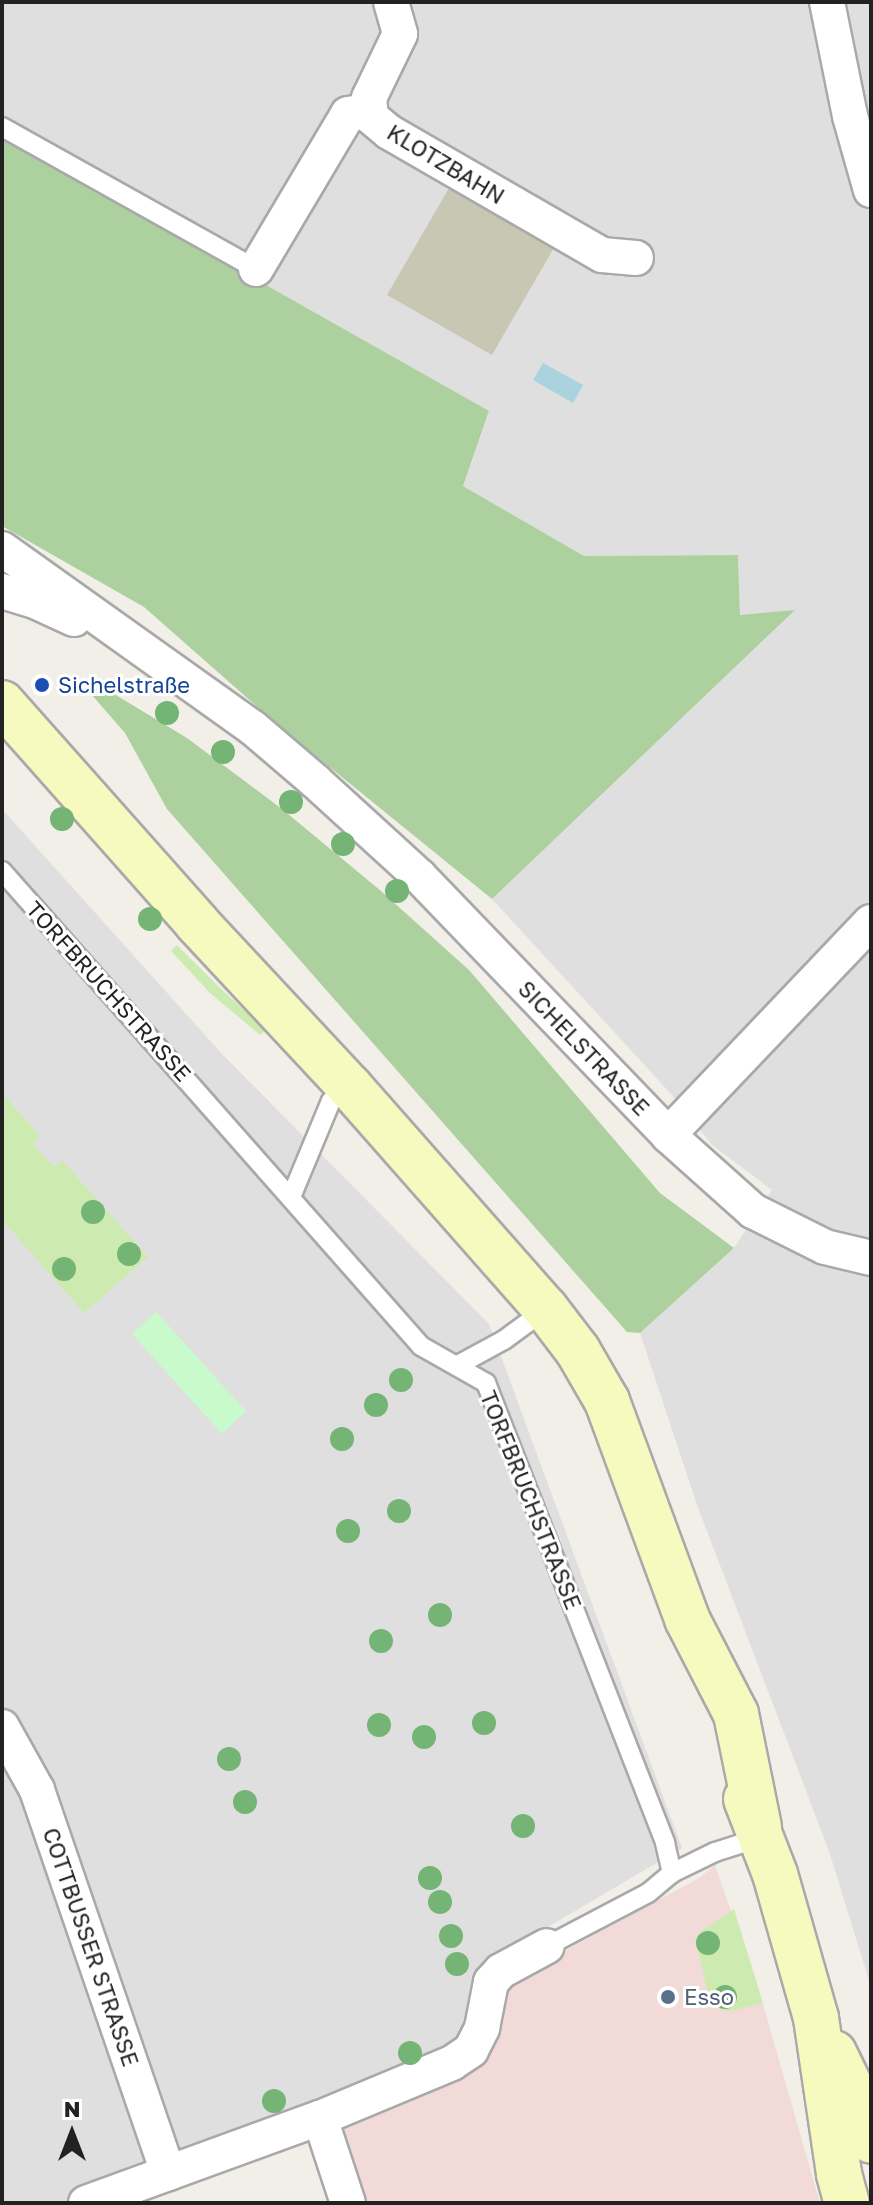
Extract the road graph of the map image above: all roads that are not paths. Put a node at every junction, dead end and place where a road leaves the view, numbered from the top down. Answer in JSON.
{"nodes":[{"id":1,"x":391,"y":2,"type":"edge"},
{"id":2,"x":827,"y":2,"type":"edge"},
{"id":3,"x":368,"y":111,"type":"junction"},
{"id":4,"x":2,"y":127,"type":"edge"},
{"id":5,"x":871,"y":190,"type":"edge"},
{"id":6,"x":636,"y":258,"type":"dead end"},
{"id":7,"x":256,"y":269,"type":"joint"},
{"id":8,"x":2,"y":549,"type":"edge"},
{"id":9,"x":2,"y":591,"type":"edge"},
{"id":10,"x":136,"y":647,"type":"junction"},
{"id":11,"x":2,"y":703,"type":"edge"},
{"id":12,"x":2,"y":871,"type":"edge"},
{"id":13,"x":871,"y":922,"type":"edge"},
{"id":14,"x":350,"y":1087,"type":"junction"},
{"id":15,"x":668,"y":1135,"type":"junction"},
{"id":16,"x":291,"y":1197,"type":"junction"},
{"id":17,"x":871,"y":1258,"type":"edge"},
{"id":18,"x":546,"y":1309,"type":"junction"},
{"id":19,"x":458,"y":1365,"type":"junction"},
{"id":20,"x":2,"y":1727,"type":"edge"},
{"id":21,"x":15,"y":1778,"type":"edge"},
{"id":22,"x":761,"y":1832,"type":"junction"},
{"id":23,"x":672,"y":1873,"type":"junction"},
{"id":24,"x":547,"y":1946,"type":"joint"},
{"id":25,"x":816,"y":2018,"type":"junction"},
{"id":26,"x":320,"y":2118,"type":"junction"},
{"id":27,"x":866,"y":2124,"type":"edge"},
{"id":28,"x":168,"y":2173,"type":"junction"},
{"id":29,"x":86,"y":2203,"type":"edge"},
{"id":30,"x":348,"y":2203,"type":"edge"},
{"id":31,"x":847,"y":2203,"type":"edge"},
{"id":32,"x":865,"y":2203,"type":"edge"}],
"edges":[{"from":1,"to":3,"type":"street","name":"KLOTZBAHN"},
{"from":2,"to":5,"type":"street"},
{"from":3,"to":6,"type":"street","name":"KLOTZBAHN"},
{"from":3,"to":7,"type":"street"},
{"from":4,"to":7,"type":"lane"},
{"from":8,"to":10,"type":"street","name":"SICHELSTRASSE"},
{"from":9,"to":10,"type":"street","name":"SICHELSTRASSE"},
{"from":10,"to":15,"type":"street","name":"SICHELSTRASSE"},
{"from":11,"to":14,"type":"main road"},
{"from":12,"to":16,"type":"lane","name":"TORFBRUCHSTRASSE"},
{"from":13,"to":15,"type":"street"},
{"from":14,"to":16,"type":"lane"},
{"from":14,"to":18,"type":"main road"},
{"from":15,"to":17,"type":"street","name":"SICHELSTRASSE"},
{"from":16,"to":19,"type":"lane","name":"TORFBRUCHSTRASSE"},
{"from":18,"to":19,"type":"lane"},
{"from":18,"to":22,"type":"main road"},
{"from":19,"to":23,"type":"lane","name":"TORFBRUCHSTRASSE"},
{"from":20,"to":21,"type":"street","name":"COTTBUSSER STRASSE"},
{"from":21,"to":28,"type":"street","name":"COTTBUSSER STRASSE"},
{"from":22,"to":23,"type":"lane"},
{"from":22,"to":25,"type":"main road"},
{"from":23,"to":24,"type":"lane"},
{"from":24,"to":26,"type":"street"},
{"from":25,"to":27,"type":"main road"},
{"from":25,"to":31,"type":"main road"},
{"from":26,"to":28,"type":"street"},
{"from":26,"to":30,"type":"street"},
{"from":27,"to":32,"type":"main road"},
{"from":28,"to":29,"type":"street"}]}
